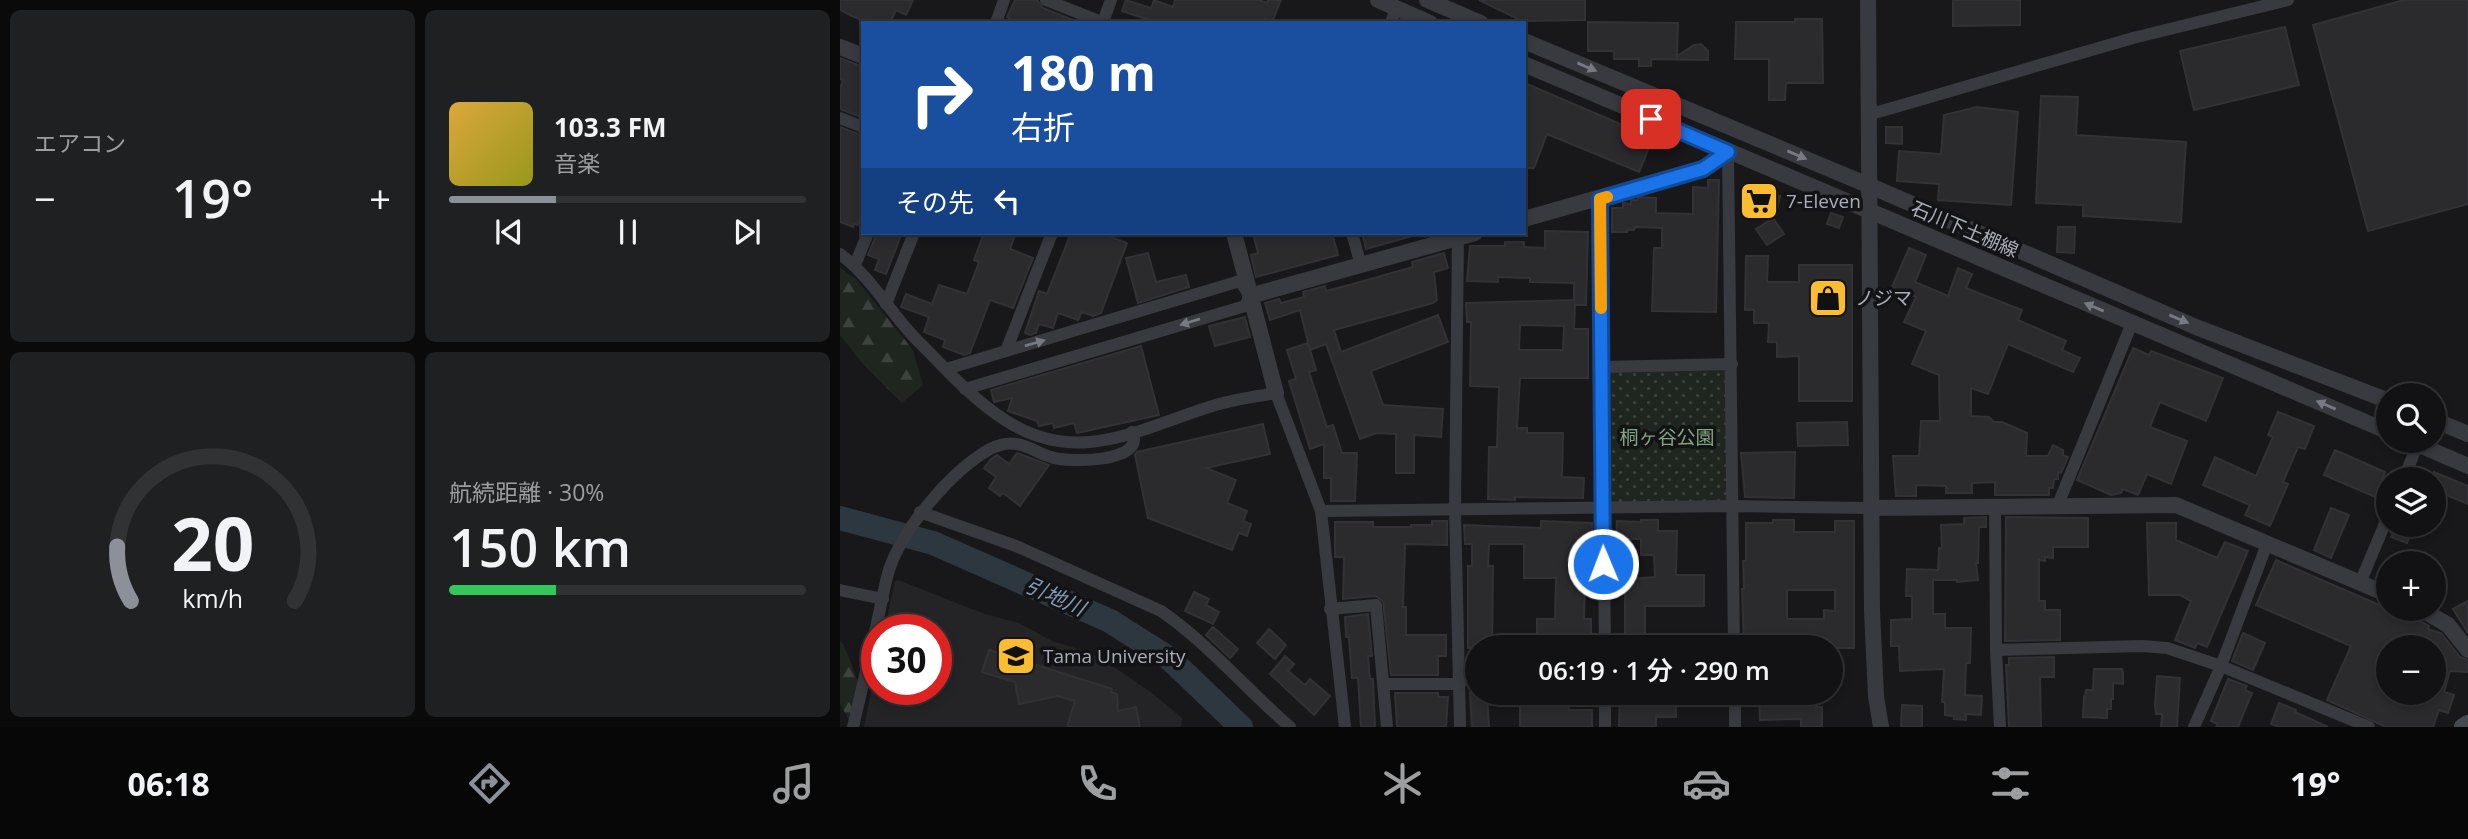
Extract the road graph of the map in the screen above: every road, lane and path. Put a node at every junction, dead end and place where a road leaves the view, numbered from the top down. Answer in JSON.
{"nodes":[{"id":1,"x":1004,"y":0,"type":"edge"},
{"id":2,"x":1046,"y":0,"type":"edge"},
{"id":3,"x":1111,"y":0,"type":"edge"},
{"id":4,"x":1378,"y":0,"type":"edge"},
{"id":5,"x":1427,"y":0,"type":"edge"},
{"id":6,"x":1868,"y":0,"type":"edge"},
{"id":7,"x":2288,"y":0,"type":"edge"},
{"id":8,"x":1394,"y":15,"type":"edge"},
{"id":9,"x":997,"y":21,"type":"edge"},
{"id":10,"x":1100,"y":21,"type":"edge"},
{"id":11,"x":1103,"y":21,"type":"edge"},
{"id":12,"x":1421,"y":21,"type":"edge"},
{"id":13,"x":1476,"y":21,"type":"edge"},
{"id":14,"x":1526,"y":42,"type":"edge"},
{"id":15,"x":840,"y":47,"type":"edge"},
{"id":16,"x":861,"y":55,"type":"edge"},
{"id":17,"x":1526,"y":65,"type":"edge"},
{"id":18,"x":1868,"y":115,"type":"junction"},
{"id":19,"x":840,"y":118,"type":"edge"},
{"id":20,"x":861,"y":126,"type":"edge"},
{"id":21,"x":1728,"y":152,"type":"junction"},
{"id":22,"x":1868,"y":185,"type":"junction"},
{"id":23,"x":1600,"y":199,"type":"junction"},
{"id":24,"x":1869,"y":211,"type":"junction"},
{"id":25,"x":1526,"y":218,"type":"edge"},
{"id":26,"x":867,"y":235,"type":"edge"},
{"id":27,"x":913,"y":235,"type":"edge"},
{"id":28,"x":1051,"y":235,"type":"edge"},
{"id":29,"x":1235,"y":235,"type":"edge"},
{"id":30,"x":1353,"y":235,"type":"edge"},
{"id":31,"x":1466,"y":235,"type":"edge"},
{"id":32,"x":840,"y":254,"type":"edge"},
{"id":33,"x":855,"y":265,"type":"junction"},
{"id":34,"x":1361,"y":265,"type":"junction"},
{"id":35,"x":1250,"y":296,"type":"junction"},
{"id":36,"x":886,"y":303,"type":"junction"},
{"id":37,"x":2132,"y":323,"type":"junction"},
{"id":38,"x":1006,"y":351,"type":"junction"},
{"id":39,"x":1732,"y":364,"type":"junction"},
{"id":40,"x":1602,"y":367,"type":"junction"},
{"id":41,"x":946,"y":369,"type":"junction"},
{"id":42,"x":965,"y":389,"type":"junction"},
{"id":43,"x":1276,"y":393,"type":"junction"},
{"id":44,"x":2376,"y":396,"type":"edge"},
{"id":45,"x":2446,"y":425,"type":"edge"},
{"id":46,"x":2376,"y":426,"type":"edge"},
{"id":47,"x":1132,"y":432,"type":"junction"},
{"id":48,"x":2468,"y":434,"type":"edge"},
{"id":49,"x":2437,"y":453,"type":"edge"},
{"id":50,"x":2468,"y":466,"type":"edge"},
{"id":51,"x":1733,"y":506,"type":"junction"},
{"id":52,"x":1995,"y":506,"type":"junction"},
{"id":53,"x":2057,"y":507,"type":"junction"},
{"id":54,"x":1601,"y":508,"type":"junction"},
{"id":55,"x":1871,"y":508,"type":"junction"},
{"id":56,"x":1455,"y":509,"type":"junction"},
{"id":57,"x":1321,"y":511,"type":"junction"},
{"id":58,"x":919,"y":515,"type":"junction"},
{"id":59,"x":2379,"y":537,"type":"edge"},
{"id":60,"x":2267,"y":544,"type":"junction"},
{"id":61,"x":2360,"y":583,"type":"junction"},
{"id":62,"x":840,"y":590,"type":"edge"},
{"id":63,"x":2376,"y":590,"type":"edge"},
{"id":64,"x":883,"y":600,"type":"junction"},
{"id":65,"x":1331,"y":609,"type":"junction"},
{"id":66,"x":2441,"y":621,"type":"edge"},
{"id":67,"x":1605,"y":635,"type":"edge"},
{"id":68,"x":1734,"y":635,"type":"edge"},
{"id":69,"x":1996,"y":650,"type":"junction"},
{"id":70,"x":2468,"y":650,"type":"edge"},
{"id":71,"x":2221,"y":666,"type":"junction"},
{"id":72,"x":1465,"y":676,"type":"edge"},
{"id":73,"x":1459,"y":678,"type":"junction"},
{"id":74,"x":1384,"y":684,"type":"junction"},
{"id":75,"x":1605,"y":705,"type":"edge"},
{"id":76,"x":1735,"y":705,"type":"edge"},
{"id":77,"x":2468,"y":724,"type":"edge"},
{"id":78,"x":853,"y":727,"type":"edge"},
{"id":79,"x":1290,"y":727,"type":"edge"},
{"id":80,"x":1345,"y":727,"type":"edge"},
{"id":81,"x":1387,"y":727,"type":"edge"},
{"id":82,"x":1460,"y":727,"type":"edge"},
{"id":83,"x":1605,"y":727,"type":"edge"},
{"id":84,"x":1735,"y":727,"type":"edge"},
{"id":85,"x":1881,"y":727,"type":"edge"},
{"id":86,"x":2000,"y":727,"type":"edge"},
{"id":87,"x":2194,"y":727,"type":"edge"},
{"id":88,"x":2369,"y":727,"type":"edge"},
{"id":89,"x":2463,"y":727,"type":"edge"}],
"edges":[{"from":1,"to":9,"type":"street"},
{"from":2,"to":10,"type":"street"},
{"from":3,"to":11,"type":"street"},
{"from":4,"to":8,"type":"street"},
{"from":5,"to":13,"type":"street"},
{"from":6,"to":18,"type":"street"},
{"from":7,"to":18,"type":"street"},
{"from":8,"to":12,"type":"street"},
{"from":14,"to":22,"type":"street","name":"石川下土棚線","one_way":true},
{"from":15,"to":16,"type":"street"},
{"from":17,"to":21,"type":"street","name":"石川下土棚線"},
{"from":18,"to":22,"type":"street"},
{"from":19,"to":20,"type":"street"},
{"from":21,"to":23,"type":"street"},
{"from":21,"to":24,"type":"street","name":"石川下土棚線"},
{"from":21,"to":39,"type":"street"},
{"from":22,"to":24,"type":"street"},
{"from":22,"to":44,"type":"street","name":"石川下土棚線","one_way":true},
{"from":23,"to":25,"type":"street"},
{"from":23,"to":40,"type":"street"},
{"from":37,"to":24,"type":"street","name":"石川下土棚線","one_way":true},
{"from":24,"to":55,"type":"street"},
{"from":26,"to":33,"type":"street"},
{"from":27,"to":36,"type":"street"},
{"from":28,"to":38,"type":"street"},
{"from":29,"to":35,"type":"street"},
{"from":30,"to":34,"type":"street"},
{"from":31,"to":34,"type":"street"},
{"from":31,"to":56,"type":"street"},
{"from":32,"to":33,"type":"street"},
{"from":33,"to":36,"type":"street"},
{"from":34,"to":35,"type":"street"},
{"from":38,"to":35,"type":"street","one_way":true},
{"from":35,"to":42,"type":"street","one_way":true},
{"from":35,"to":43,"type":"street"},
{"from":36,"to":41,"type":"street"},
{"from":46,"to":37,"type":"street","name":"石川下土棚線","one_way":true},
{"from":37,"to":53,"type":"street"},
{"from":38,"to":41,"type":"street"},
{"from":39,"to":40,"type":"street"},
{"from":39,"to":51,"type":"street"},
{"from":40,"to":54,"type":"street"},
{"from":41,"to":42,"type":"street"},
{"from":42,"to":47,"type":"street"},
{"from":43,"to":47,"type":"street"},
{"from":43,"to":57,"type":"street"},
{"from":45,"to":48,"type":"street"},
{"from":47,"to":58,"type":"street"},
{"from":49,"to":50,"type":"street"},
{"from":51,"to":54,"type":"street"},
{"from":51,"to":55,"type":"street"},
{"from":51,"to":68,"type":"street"},
{"from":52,"to":53,"type":"street"},
{"from":52,"to":55,"type":"street"},
{"from":52,"to":69,"type":"street"},
{"from":53,"to":60,"type":"street"},
{"from":54,"to":56,"type":"street"},
{"from":54,"to":67,"type":"street"},
{"from":55,"to":85,"type":"street"},
{"from":56,"to":57,"type":"street"},
{"from":56,"to":73,"type":"street"},
{"from":57,"to":65,"type":"street"},
{"from":58,"to":64,"type":"street"},
{"from":58,"to":79,"type":"street"},
{"from":59,"to":61,"type":"street"},
{"from":60,"to":61,"type":"street"},
{"from":60,"to":71,"type":"street"},
{"from":61,"to":63,"type":"street"},
{"from":62,"to":64,"type":"street"},
{"from":64,"to":78,"type":"street"},
{"from":65,"to":74,"type":"street"},
{"from":65,"to":80,"type":"street"},
{"from":66,"to":70,"type":"street"},
{"from":69,"to":71,"type":"street"},
{"from":69,"to":86,"type":"street"},
{"from":71,"to":87,"type":"street"},
{"from":71,"to":88,"type":"street"},
{"from":72,"to":73,"type":"street"},
{"from":73,"to":74,"type":"street"},
{"from":73,"to":82,"type":"street"},
{"from":74,"to":81,"type":"street"},
{"from":75,"to":83,"type":"street"},
{"from":76,"to":84,"type":"street"},
{"from":77,"to":89,"type":"main road"}]}
